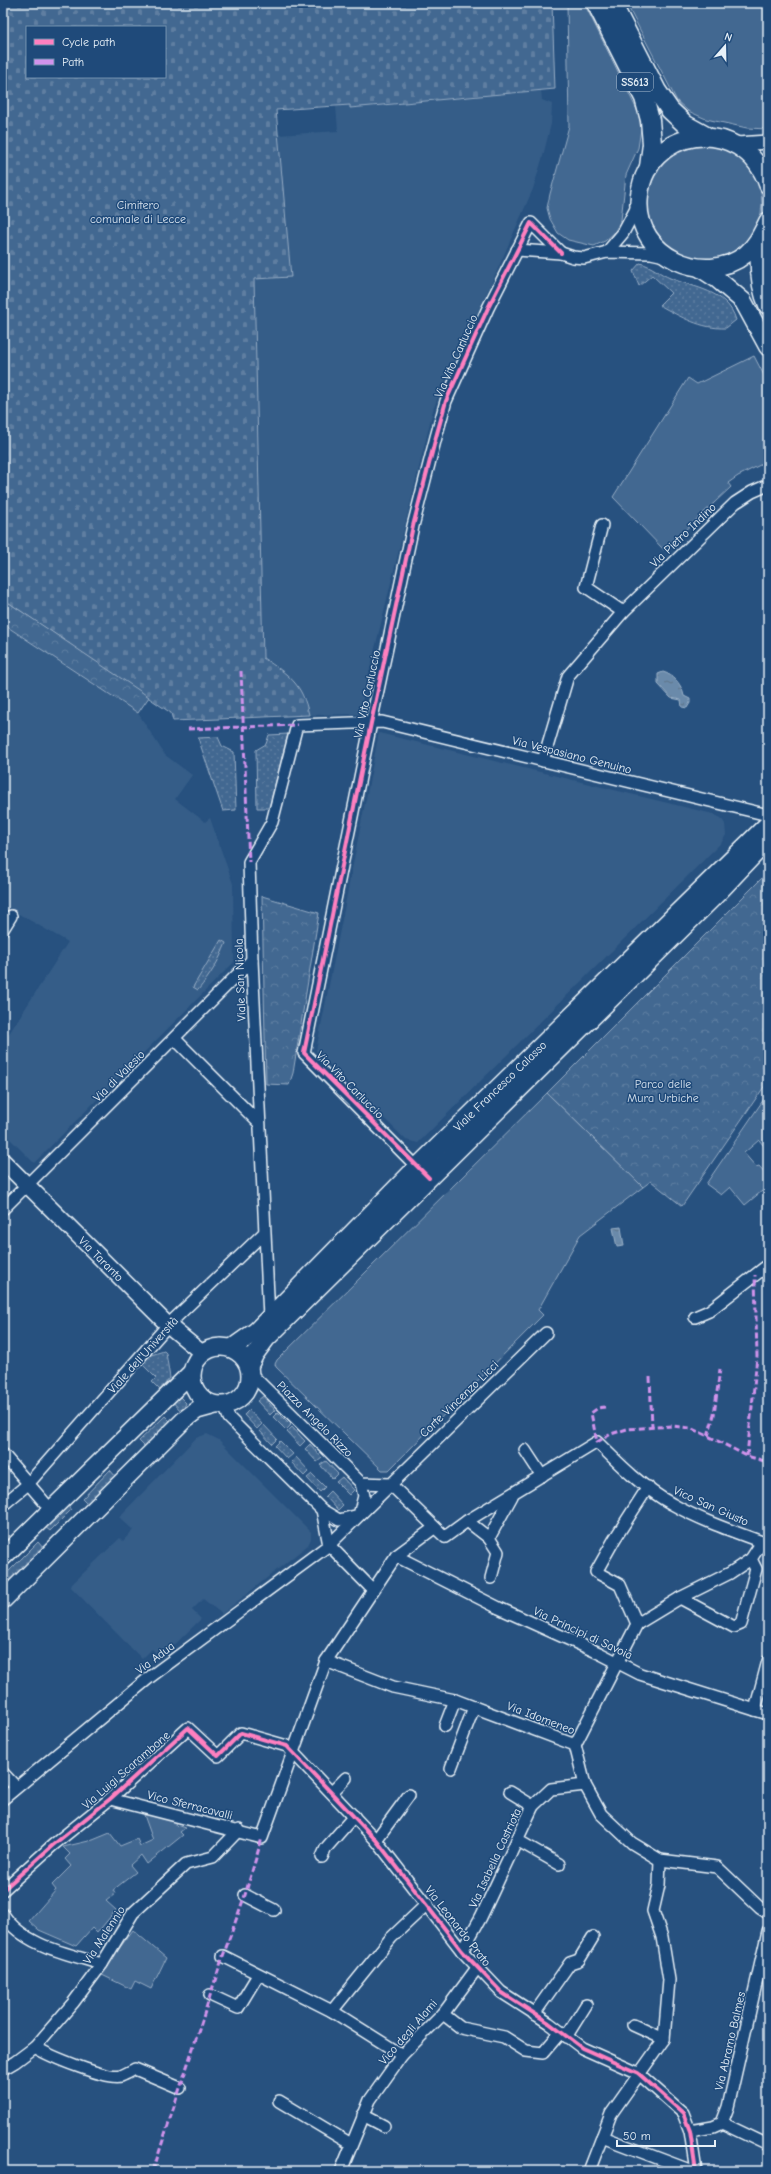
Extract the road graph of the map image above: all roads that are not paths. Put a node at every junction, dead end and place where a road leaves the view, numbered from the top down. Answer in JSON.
{"nodes":[{"id":1,"x":596,"y":3,"type":"edge"},
{"id":2,"x":612,"y":3,"type":"edge"},
{"id":3,"x":706,"y":136,"type":"junction"},
{"id":4,"x":768,"y":142,"type":"edge"},
{"id":5,"x":737,"y":144,"type":"junction"},
{"id":6,"x":649,"y":167,"type":"junction"},
{"id":7,"x":768,"y":185,"type":"edge"},
{"id":8,"x":639,"y":203,"type":"junction"},
{"id":9,"x":768,"y":221,"type":"edge"},
{"id":10,"x":760,"y":239,"type":"junction"},
{"id":11,"x":517,"y":250,"type":"junction"},
{"id":12,"x":607,"y":252,"type":"junction"},
{"id":13,"x":561,"y":254,"type":"junction"},
{"id":14,"x":667,"y":256,"type":"junction"},
{"id":15,"x":700,"y":268,"type":"junction"},
{"id":16,"x":768,"y":306,"type":"edge"},
{"id":17,"x":768,"y":348,"type":"edge"},
{"id":18,"x":768,"y":485,"type":"edge"},
{"id":19,"x":602,"y":525,"type":"dead end"},
{"id":20,"x":623,"y":612,"type":"junction"},
{"id":21,"x":371,"y":723,"type":"junction"},
{"id":22,"x":543,"y":761,"type":"junction"},
{"id":23,"x":768,"y":815,"type":"edge"},
{"id":24,"x":768,"y":824,"type":"edge"},
{"id":25,"x":768,"y":840,"type":"edge"},
{"id":26,"x":11,"y":916,"type":"dead end"},
{"id":27,"x":3,"y":929,"type":"edge"},
{"id":28,"x":252,"y":960,"type":"junction"},
{"id":29,"x":174,"y":1039,"type":"junction"},
{"id":30,"x":259,"y":1123,"type":"junction"},
{"id":31,"x":3,"y":1161,"type":"edge"},
{"id":32,"x":423,"y":1173,"type":"junction"},
{"id":33,"x":27,"y":1186,"type":"junction"},
{"id":34,"x":3,"y":1209,"type":"edge"},
{"id":35,"x":264,"y":1233,"type":"junction"},
{"id":36,"x":768,"y":1265,"type":"edge"},
{"id":37,"x":269,"y":1317,"type":"junction"},
{"id":38,"x":695,"y":1317,"type":"dead end"},
{"id":39,"x":168,"y":1325,"type":"junction"},
{"id":40,"x":546,"y":1333,"type":"dead end"},
{"id":41,"x":232,"y":1348,"type":"junction"},
{"id":42,"x":202,"y":1353,"type":"junction"},
{"id":43,"x":250,"y":1370,"type":"junction"},
{"id":44,"x":192,"y":1372,"type":"junction"},
{"id":45,"x":220,"y":1405,"type":"junction"},
{"id":46,"x":525,"y":1450,"type":"dead end"},
{"id":47,"x":3,"y":1454,"type":"edge"},
{"id":48,"x":542,"y":1476,"type":"junction"},
{"id":49,"x":361,"y":1483,"type":"junction"},
{"id":50,"x":28,"y":1484,"type":"junction"},
{"id":51,"x":390,"y":1484,"type":"junction"},
{"id":52,"x":648,"y":1487,"type":"junction"},
{"id":53,"x":513,"y":1494,"type":"junction"},
{"id":54,"x":3,"y":1505,"type":"edge"},
{"id":55,"x":51,"y":1510,"type":"junction"},
{"id":56,"x":322,"y":1510,"type":"junction"},
{"id":57,"x":359,"y":1515,"type":"junction"},
{"id":58,"x":467,"y":1521,"type":"junction"},
{"id":59,"x":434,"y":1528,"type":"junction"},
{"id":60,"x":489,"y":1538,"type":"junction"},
{"id":61,"x":765,"y":1540,"type":"edge"},
{"id":62,"x":329,"y":1545,"type":"junction"},
{"id":63,"x":396,"y":1556,"type":"junction"},
{"id":64,"x":3,"y":1557,"type":"edge"},
{"id":65,"x":751,"y":1559,"type":"junction"},
{"id":66,"x":491,"y":1578,"type":"dead end"},
{"id":67,"x":372,"y":1589,"type":"junction"},
{"id":68,"x":680,"y":1598,"type":"junction"},
{"id":69,"x":3,"y":1600,"type":"edge"},
{"id":70,"x":636,"y":1624,"type":"junction"},
{"id":71,"x":326,"y":1661,"type":"junction"},
{"id":72,"x":768,"y":1661,"type":"edge"},
{"id":73,"x":617,"y":1663,"type":"junction"},
{"id":74,"x":455,"y":1700,"type":"junction"},
{"id":75,"x":474,"y":1707,"type":"junction"},
{"id":76,"x":755,"y":1710,"type":"junction"},
{"id":77,"x":768,"y":1714,"type":"edge"},
{"id":78,"x":445,"y":1726,"type":"dead end"},
{"id":79,"x":266,"y":1739,"type":"joint"},
{"id":80,"x":575,"y":1745,"type":"junction"},
{"id":81,"x":294,"y":1753,"type":"junction"},
{"id":82,"x":451,"y":1768,"type":"dead end"},
{"id":83,"x":3,"y":1774,"type":"edge"},
{"id":84,"x":346,"y":1778,"type":"dead end"},
{"id":85,"x":585,"y":1785,"type":"junction"},
{"id":86,"x":16,"y":1787,"type":"junction"},
{"id":87,"x":332,"y":1792,"type":"junction"},
{"id":88,"x":510,"y":1792,"type":"dead end"},
{"id":89,"x":409,"y":1795,"type":"dead end"},
{"id":90,"x":3,"y":1799,"type":"edge"},
{"id":91,"x":110,"y":1799,"type":"junction"},
{"id":92,"x":533,"y":1806,"type":"junction"},
{"id":93,"x":354,"y":1816,"type":"junction"},
{"id":94,"x":239,"y":1830,"type":"junction"},
{"id":95,"x":376,"y":1840,"type":"junction"},
{"id":96,"x":517,"y":1840,"type":"junction"},
{"id":97,"x":322,"y":1857,"type":"dead end"},
{"id":98,"x":660,"y":1860,"type":"junction"},
{"id":99,"x":558,"y":1864,"type":"dead end"},
{"id":100,"x":3,"y":1890,"type":"edge"},
{"id":101,"x":245,"y":1895,"type":"dead end"},
{"id":102,"x":427,"y":1904,"type":"junction"},
{"id":103,"x":274,"y":1910,"type":"dead end"},
{"id":104,"x":768,"y":1913,"type":"edge"},
{"id":105,"x":3,"y":1914,"type":"edge"},
{"id":106,"x":768,"y":1931,"type":"edge"},
{"id":107,"x":593,"y":1937,"type":"dead end"},
{"id":108,"x":462,"y":1951,"type":"junction"},
{"id":109,"x":223,"y":1956,"type":"dead end"},
{"id":110,"x":102,"y":1964,"type":"junction"},
{"id":111,"x":477,"y":1968,"type":"junction"},
{"id":112,"x":258,"y":1975,"type":"junction"},
{"id":113,"x":210,"y":1995,"type":"dead end"},
{"id":114,"x":586,"y":2005,"type":"dead end"},
{"id":115,"x":332,"y":2011,"type":"junction"},
{"id":116,"x":443,"y":2014,"type":"junction"},
{"id":117,"x":534,"y":2014,"type":"junction"},
{"id":118,"x":633,"y":2025,"type":"dead end"},
{"id":119,"x":563,"y":2035,"type":"junction"},
{"id":120,"x":664,"y":2039,"type":"junction"},
{"id":121,"x":36,"y":2047,"type":"junction"},
{"id":122,"x":402,"y":2055,"type":"junction"},
{"id":123,"x":3,"y":2069,"type":"edge"},
{"id":124,"x":638,"y":2074,"type":"junction"},
{"id":125,"x":180,"y":2088,"type":"dead end"},
{"id":126,"x":279,"y":2101,"type":"dead end"},
{"id":127,"x":362,"y":2115,"type":"junction"},
{"id":128,"x":722,"y":2123,"type":"junction"},
{"id":129,"x":384,"y":2126,"type":"dead end"},
{"id":130,"x":690,"y":2131,"type":"junction"},
{"id":131,"x":602,"y":2137,"type":"junction"},
{"id":132,"x":351,"y":2144,"type":"junction"},
{"id":133,"x":768,"y":2145,"type":"edge"},
{"id":134,"x":344,"y":2170,"type":"edge"},
{"id":135,"x":589,"y":2171,"type":"edge"},
{"id":136,"x":692,"y":2171,"type":"edge"},
{"id":137,"x":696,"y":2171,"type":"edge"}],
"edges":[{"from":1,"to":6,"type":"highway","number":"SS613"},
{"from":2,"to":3,"type":"highway","number":"SS613"},
{"from":3,"to":5,"type":"main road"},
{"from":3,"to":6,"type":"main road"},
{"from":4,"to":5,"type":"street"},
{"from":5,"to":7,"type":"main road"},
{"from":6,"to":8,"type":"main road"},
{"from":8,"to":12,"type":"street"},
{"from":8,"to":14,"type":"main road"},
{"from":9,"to":10,"type":"main road"},
{"from":10,"to":15,"type":"main road"},
{"from":10,"to":16,"type":"main road"},
{"from":11,"to":13,"type":"street"},
{"from":11,"to":13,"type":"street","name":"Via Vito Carluccio"},
{"from":11,"to":21,"type":"street","name":"Via Vito Carluccio"},
{"from":12,"to":13,"type":"street"},
{"from":12,"to":14,"type":"street"},
{"from":14,"to":15,"type":"main road"},
{"from":15,"to":17,"type":"main road"},
{"from":18,"to":20,"type":"street","name":"Via Pietro Indino"},
{"from":19,"to":20,"type":"street"},
{"from":20,"to":22,"type":"street","name":"Via Pietro Indino"},
{"from":21,"to":22,"type":"street","name":"Via Vespasiano Genuino"},
{"from":21,"to":28,"type":"street","name":"Viale San Nicola"},
{"from":21,"to":32,"type":"street","name":"Via Vito Carluccio"},
{"from":22,"to":23,"type":"street","name":"Via Vespasiano Genuino"},
{"from":24,"to":32,"type":"main road","name":"Viale Francesco Calasso"},
{"from":25,"to":32,"type":"main road","name":"Viale Francesco Calasso"},
{"from":26,"to":27,"type":"street"},
{"from":28,"to":29,"type":"street","name":"Via di Valesio"},
{"from":28,"to":30,"type":"street","name":"Viale San Nicola"},
{"from":29,"to":30,"type":"street"},
{"from":29,"to":33,"type":"street","name":"Via di Valesio"},
{"from":30,"to":35,"type":"street","name":"Viale San Nicola"},
{"from":31,"to":33,"type":"main road","name":"Via Taranto"},
{"from":32,"to":37,"type":"main road","name":"Viale Francesco Calasso"},
{"from":32,"to":43,"type":"main road","name":"Viale Francesco Calasso"},
{"from":33,"to":34,"type":"street","name":"Via di Valesio"},
{"from":33,"to":39,"type":"main road","name":"Via Taranto"},
{"from":35,"to":37,"type":"street","name":"Viale San Nicola"},
{"from":35,"to":39,"type":"street","name":"Viale dell'Università"},
{"from":36,"to":38,"type":"street"},
{"from":37,"to":41,"type":"main road","name":"Viale Francesco Calasso"},
{"from":39,"to":42,"type":"main road","name":"Via Taranto"},
{"from":39,"to":50,"type":"street","name":"Viale dell'Università"},
{"from":40,"to":51,"type":"street","name":"Corte Vincenzo Licci"},
{"from":41,"to":42,"type":"main road"},
{"from":41,"to":43,"type":"main road"},
{"from":42,"to":44,"type":"main road"},
{"from":43,"to":45,"type":"main road"},
{"from":43,"to":49,"type":"street","name":"Piazza Angelo Rizzo"},
{"from":44,"to":45,"type":"main road"},
{"from":44,"to":55,"type":"main road"},
{"from":45,"to":56,"type":"street"},
{"from":45,"to":69,"type":"main road"},
{"from":46,"to":48,"type":"street"},
{"from":47,"to":50,"type":"street"},
{"from":48,"to":52,"type":"street","name":"Vico San Giusto"},
{"from":48,"to":53,"type":"street"},
{"from":49,"to":51,"type":"street"},
{"from":49,"to":57,"type":"street"},
{"from":50,"to":54,"type":"street","name":"Viale dell'Università"},
{"from":50,"to":55,"type":"street"},
{"from":51,"to":57,"type":"street"},
{"from":51,"to":59,"type":"street"},
{"from":52,"to":61,"type":"street","name":"Vico San Giusto"},
{"from":52,"to":70,"type":"street"},
{"from":53,"to":58,"type":"street"},
{"from":53,"to":60,"type":"street"},
{"from":55,"to":64,"type":"main road"},
{"from":56,"to":57,"type":"street"},
{"from":56,"to":62,"type":"street"},
{"from":57,"to":62,"type":"street"},
{"from":58,"to":59,"type":"street"},
{"from":58,"to":60,"type":"street"},
{"from":59,"to":63,"type":"street"},
{"from":60,"to":66,"type":"street"},
{"from":61,"to":65,"type":"street"},
{"from":62,"to":67,"type":"street"},
{"from":62,"to":86,"type":"street","name":"Via Adua"},
{"from":63,"to":67,"type":"street"},
{"from":63,"to":73,"type":"street","name":"Via Principi di Savoia"},
{"from":65,"to":68,"type":"street"},
{"from":65,"to":68,"type":"street"},
{"from":67,"to":71,"type":"street"},
{"from":68,"to":70,"type":"street"},
{"from":70,"to":73,"type":"street"},
{"from":71,"to":74,"type":"street","name":"Via Idomeneo"},
{"from":71,"to":81,"type":"street"},
{"from":72,"to":76,"type":"street"},
{"from":73,"to":76,"type":"street","name":"Via Principi di Savoia"},
{"from":73,"to":80,"type":"street"},
{"from":74,"to":75,"type":"street","name":"Via Idomeneo"},
{"from":74,"to":78,"type":"street"},
{"from":75,"to":80,"type":"street","name":"Via Idomeneo"},
{"from":75,"to":82,"type":"street"},
{"from":76,"to":77,"type":"street","name":"Via Principi di Savoia"},
{"from":79,"to":81,"type":"street","name":"Via Leonardo Prato"},
{"from":79,"to":91,"type":"street","name":"Via Luigi Scarambone"},
{"from":80,"to":85,"type":"street","name":"Via Idomeneo"},
{"from":81,"to":87,"type":"street","name":"Via Leonardo Prato"},
{"from":81,"to":94,"type":"street","name":"Vico Sferracavalli"},
{"from":83,"to":86,"type":"street"},
{"from":84,"to":87,"type":"street"},
{"from":85,"to":92,"type":"street","name":"Via Isabella Castriota"},
{"from":85,"to":98,"type":"street","name":"Via Idomeneo"},
{"from":86,"to":90,"type":"street","name":"Via Adua"},
{"from":87,"to":93,"type":"street","name":"Via Leonardo Prato"},
{"from":88,"to":92,"type":"street"},
{"from":89,"to":95,"type":"street"},
{"from":91,"to":94,"type":"street","name":"Vico Sferracavalli"},
{"from":91,"to":100,"type":"street","name":"Via Luigi Scarambone"},
{"from":92,"to":96,"type":"street","name":"Via Isabella Castriota"},
{"from":93,"to":95,"type":"street","name":"Via Leonardo Prato"},
{"from":93,"to":97,"type":"street"},
{"from":94,"to":110,"type":"street","name":"Via Malennio"},
{"from":95,"to":102,"type":"street","name":"Via Leonardo Prato"},
{"from":96,"to":99,"type":"street"},
{"from":96,"to":108,"type":"street","name":"Via Isabella Castriota"},
{"from":98,"to":104,"type":"street","name":"Via Idomeneo"},
{"from":98,"to":120,"type":"street"},
{"from":101,"to":103,"type":"street"},
{"from":102,"to":108,"type":"street","name":"Via Leonardo Prato"},
{"from":102,"to":115,"type":"street"},
{"from":105,"to":110,"type":"street"},
{"from":106,"to":128,"type":"street","name":"Via Abramo Balmes"},
{"from":107,"to":117,"type":"street"},
{"from":108,"to":111,"type":"street","name":"Via Leonardo Prato"},
{"from":109,"to":112,"type":"street"},
{"from":110,"to":121,"type":"street","name":"Via Malennio"},
{"from":111,"to":116,"type":"street","name":"Vico degli Alami"},
{"from":111,"to":117,"type":"street","name":"Via Leonardo Prato"},
{"from":112,"to":113,"type":"street"},
{"from":112,"to":115,"type":"street"},
{"from":114,"to":119,"type":"street"},
{"from":115,"to":122,"type":"street"},
{"from":116,"to":119,"type":"street"},
{"from":116,"to":122,"type":"street","name":"Vico degli Alami"},
{"from":117,"to":119,"type":"street","name":"Via Leonardo Prato"},
{"from":118,"to":120,"type":"street"},
{"from":119,"to":124,"type":"street","name":"Via Leonardo Prato"},
{"from":120,"to":124,"type":"street"},
{"from":121,"to":123,"type":"street","name":"Via Malennio"},
{"from":121,"to":125,"type":"street"},
{"from":122,"to":127,"type":"street","name":"Vico degli Alami"},
{"from":124,"to":130,"type":"street","name":"Via Leonardo Prato"},
{"from":124,"to":131,"type":"street"},
{"from":126,"to":132,"type":"street"},
{"from":127,"to":129,"type":"street"},
{"from":127,"to":132,"type":"street","name":"Vico degli Alami"},
{"from":128,"to":130,"type":"street"},
{"from":128,"to":133,"type":"street"},
{"from":130,"to":137,"type":"street","name":"Via Leonardo Prato"},
{"from":131,"to":135,"type":"street"},
{"from":131,"to":136,"type":"street"},
{"from":132,"to":134,"type":"street","name":"Vico degli Alami"}]}
